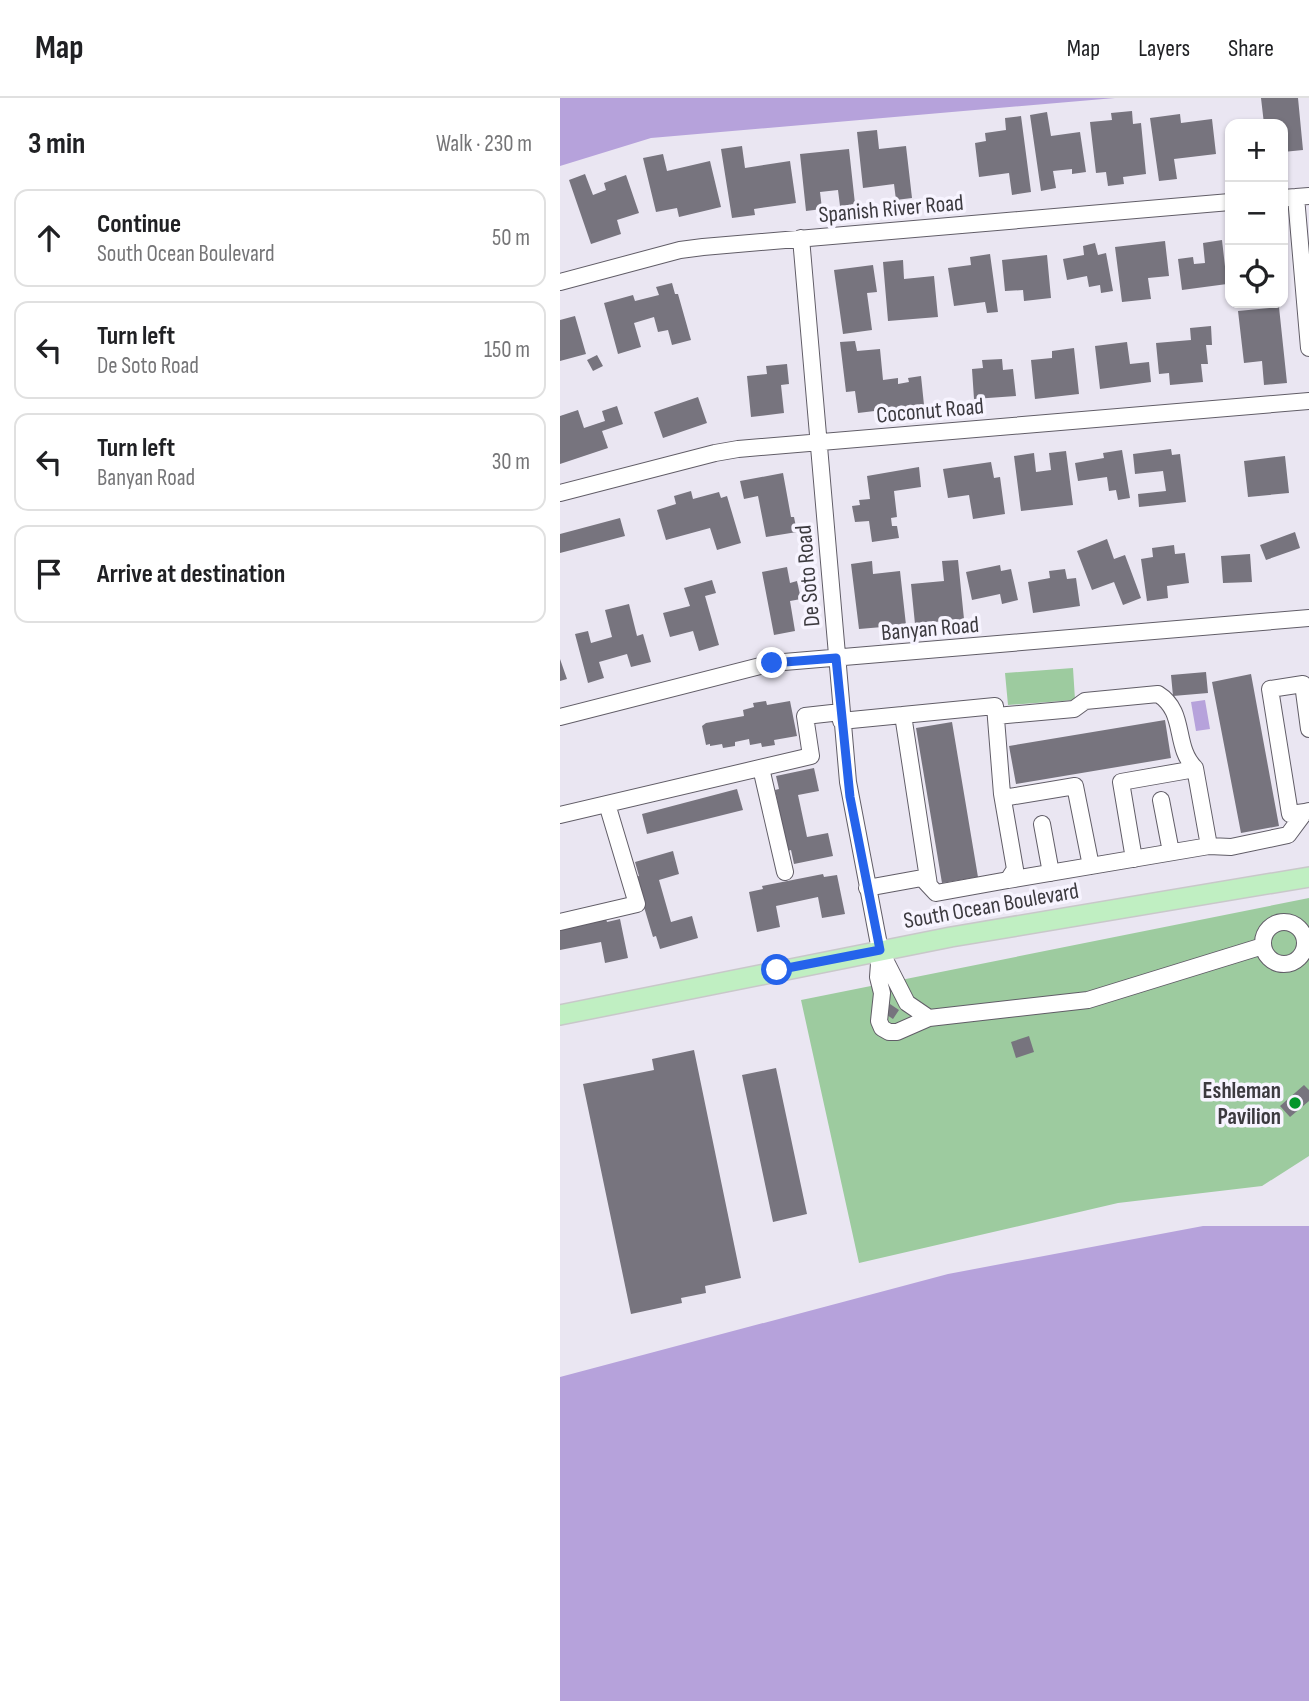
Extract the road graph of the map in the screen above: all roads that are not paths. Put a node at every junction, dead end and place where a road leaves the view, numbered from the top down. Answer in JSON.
{"nodes":[{"id":1,"x":1296,"y":197,"type":"edge"},
{"id":2,"x":1225,"y":202,"type":"edge"},
{"id":3,"x":801,"y":238,"type":"junction"},
{"id":4,"x":560,"y":282,"type":"edge"},
{"id":5,"x":1309,"y":348,"type":"edge"},
{"id":6,"x":1309,"y":401,"type":"edge"},
{"id":7,"x":818,"y":442,"type":"junction"},
{"id":8,"x":560,"y":493,"type":"edge"},
{"id":9,"x":1309,"y":618,"type":"edge"},
{"id":10,"x":836,"y":658,"type":"junction"},
{"id":11,"x":1306,"y":683,"type":"edge"},
{"id":12,"x":903,"y":715,"type":"junction"},
{"id":13,"x":996,"y":716,"type":"junction"},
{"id":14,"x":560,"y":717,"type":"edge"},
{"id":15,"x":841,"y":717,"type":"junction"},
{"id":16,"x":1309,"y":729,"type":"edge"},
{"id":17,"x":761,"y":768,"type":"junction"},
{"id":18,"x":1195,"y":769,"type":"junction"},
{"id":19,"x":1003,"y":799,"type":"junction"},
{"id":20,"x":1161,"y":800,"type":"dead end"},
{"id":21,"x":607,"y":804,"type":"junction"},
{"id":22,"x":1307,"y":812,"type":"edge"},
{"id":23,"x":560,"y":815,"type":"edge"},
{"id":24,"x":1042,"y":824,"type":"dead end"},
{"id":25,"x":1209,"y":846,"type":"junction"},
{"id":26,"x":1171,"y":852,"type":"junction"},
{"id":27,"x":1134,"y":859,"type":"junction"},
{"id":28,"x":1091,"y":866,"type":"junction"},
{"id":29,"x":785,"y":873,"type":"dead end"},
{"id":30,"x":1051,"y":873,"type":"junction"},
{"id":31,"x":1309,"y":877,"type":"edge"},
{"id":32,"x":1008,"y":880,"type":"junction"},
{"id":33,"x":929,"y":885,"type":"junction"},
{"id":34,"x":867,"y":888,"type":"junction"},
{"id":35,"x":560,"y":922,"type":"edge"},
{"id":36,"x":1263,"y":946,"type":"dead end"},
{"id":37,"x":880,"y":950,"type":"junction"},
{"id":38,"x":560,"y":1014,"type":"edge"},
{"id":39,"x":929,"y":1018,"type":"junction"}],
"edges":[{"from":1,"to":5,"type":"street"},
{"from":2,"to":3,"type":"street","name":"Spanish River Road"},
{"from":3,"to":4,"type":"street","name":"Spanish River Road"},
{"from":3,"to":7,"type":"street","name":"De Soto Road"},
{"from":6,"to":7,"type":"street","name":"Coconut Road"},
{"from":7,"to":8,"type":"street","name":"Coconut Road"},
{"from":7,"to":10,"type":"street","name":"De Soto Road"},
{"from":9,"to":10,"type":"street","name":"Banyan Road"},
{"from":10,"to":14,"type":"street","name":"Banyan Road"},
{"from":10,"to":15,"type":"street","name":"De Soto Road"},
{"from":11,"to":16,"type":"street"},
{"from":11,"to":22,"type":"street"},
{"from":12,"to":13,"type":"street"},
{"from":12,"to":15,"type":"street"},
{"from":12,"to":33,"type":"street"},
{"from":13,"to":18,"type":"street"},
{"from":13,"to":19,"type":"street"},
{"from":15,"to":17,"type":"street"},
{"from":15,"to":34,"type":"street","name":"De Soto Road"},
{"from":17,"to":21,"type":"street"},
{"from":17,"to":29,"type":"street"},
{"from":18,"to":25,"type":"street"},
{"from":18,"to":27,"type":"street"},
{"from":19,"to":28,"type":"street"},
{"from":19,"to":32,"type":"street"},
{"from":20,"to":26,"type":"street"},
{"from":21,"to":23,"type":"street"},
{"from":21,"to":35,"type":"street"},
{"from":22,"to":25,"type":"street"},
{"from":24,"to":30,"type":"street"},
{"from":25,"to":26,"type":"street"},
{"from":26,"to":27,"type":"street"},
{"from":27,"to":28,"type":"street"},
{"from":28,"to":30,"type":"street"},
{"from":30,"to":32,"type":"street"},
{"from":31,"to":37,"type":"main road","name":"South Ocean Boulevard"},
{"from":32,"to":33,"type":"street"},
{"from":33,"to":34,"type":"street"},
{"from":34,"to":37,"type":"street","name":"De Soto Road"},
{"from":36,"to":39,"type":"street"},
{"from":37,"to":38,"type":"main road","name":"South Ocean Boulevard"},
{"from":37,"to":39,"type":"street"},
{"from":37,"to":39,"type":"street"}]}
